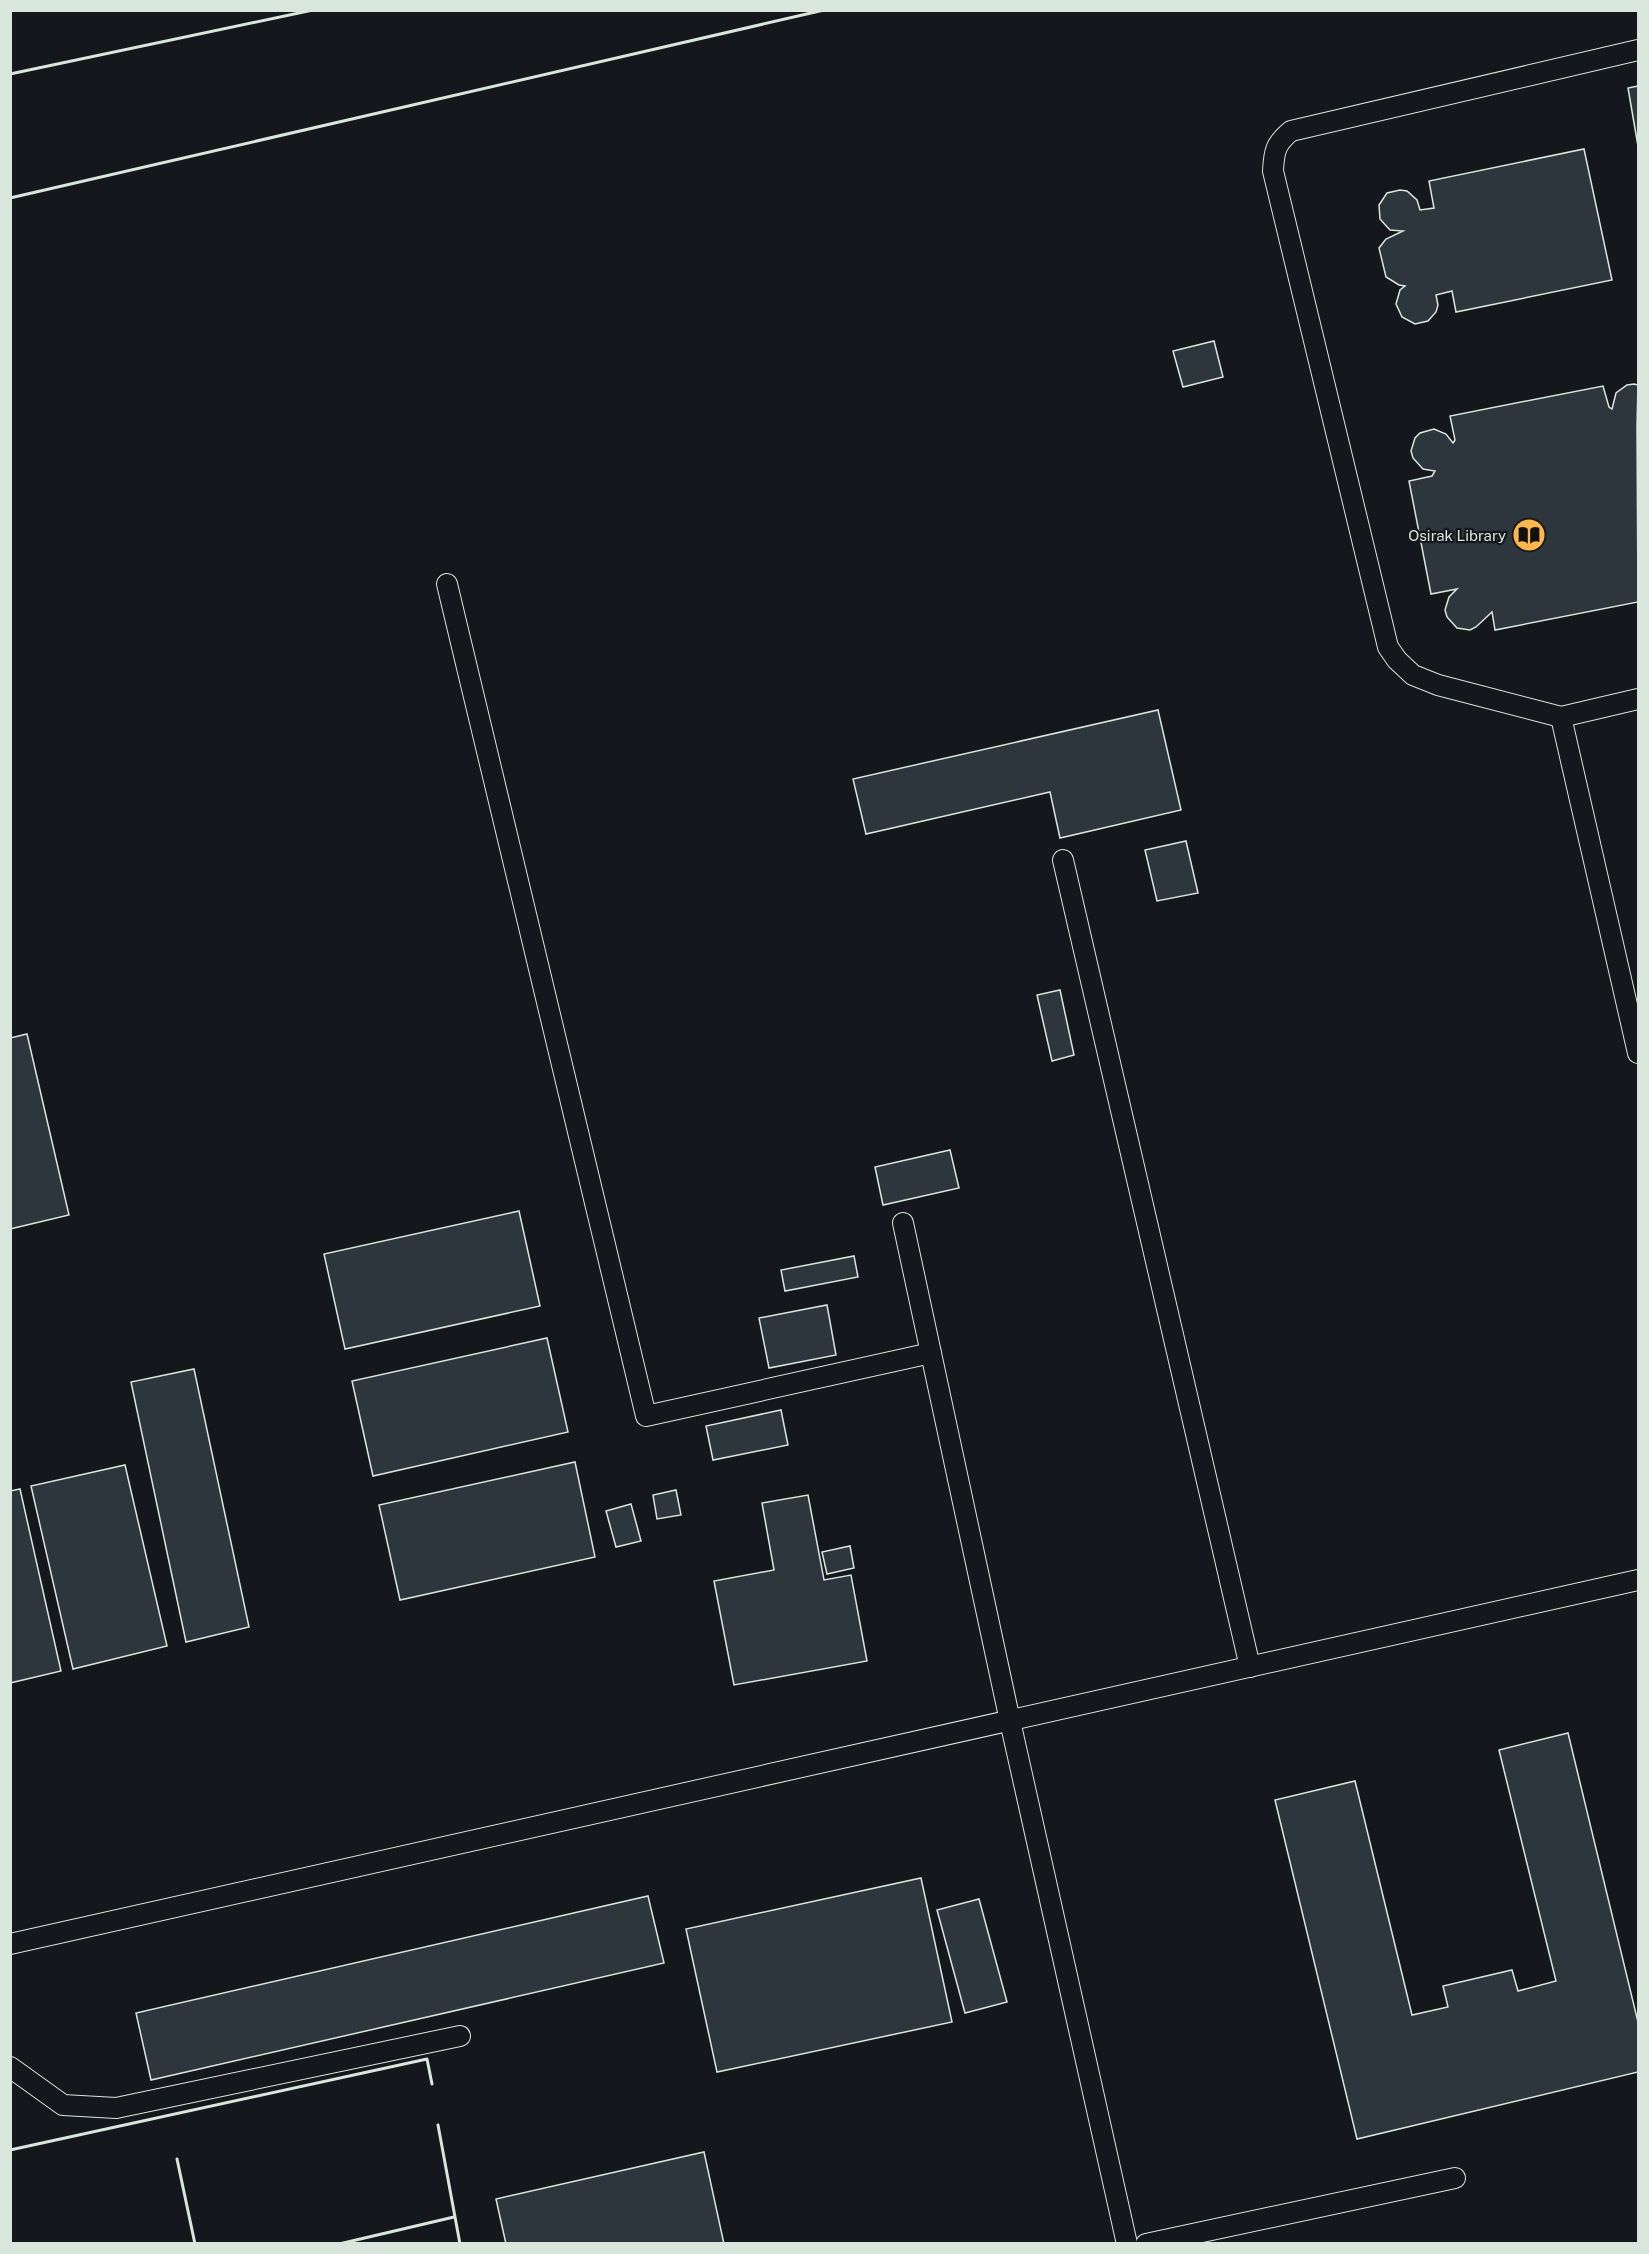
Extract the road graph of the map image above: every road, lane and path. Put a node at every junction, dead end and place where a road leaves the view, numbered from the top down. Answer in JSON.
{"nodes":[{"id":1,"x":1638,"y":50,"type":"edge"},
{"id":2,"x":447,"y":584,"type":"dead end"},
{"id":3,"x":1638,"y":699,"type":"edge"},
{"id":4,"x":1561,"y":717,"type":"junction"},
{"id":5,"x":1063,"y":860,"type":"dead end"},
{"id":6,"x":1638,"y":1053,"type":"edge"},
{"id":7,"x":903,"y":1222,"type":"dead end"},
{"id":8,"x":931,"y":1353,"type":"junction"},
{"id":9,"x":1638,"y":1580,"type":"edge"},
{"id":10,"x":1250,"y":1667,"type":"junction"},
{"id":11,"x":1010,"y":1721,"type":"junction"},
{"id":12,"x":10,"y":1944,"type":"edge"},
{"id":13,"x":460,"y":2036,"type":"dead end"},
{"id":14,"x":10,"y":2067,"type":"edge"},
{"id":15,"x":1455,"y":2178,"type":"dead end"},
{"id":16,"x":1126,"y":2244,"type":"edge"},
{"id":17,"x":1146,"y":2244,"type":"edge"}],
"edges":[{"from":1,"to":4,"type":"lane"},
{"from":2,"to":8,"type":"lane"},
{"from":3,"to":4,"type":"lane"},
{"from":4,"to":6,"type":"lane"},
{"from":5,"to":10,"type":"lane"},
{"from":7,"to":8,"type":"lane"},
{"from":8,"to":11,"type":"lane"},
{"from":9,"to":10,"type":"lane"},
{"from":10,"to":11,"type":"lane"},
{"from":11,"to":12,"type":"lane"},
{"from":11,"to":16,"type":"lane"},
{"from":13,"to":14,"type":"lane"},
{"from":15,"to":17,"type":"lane"}]}
